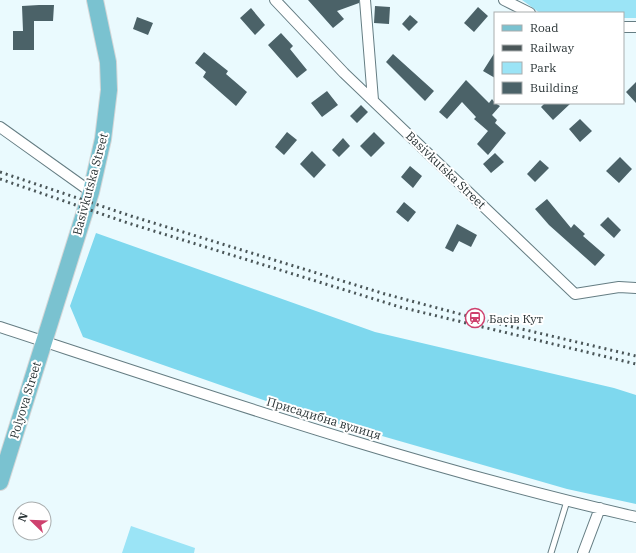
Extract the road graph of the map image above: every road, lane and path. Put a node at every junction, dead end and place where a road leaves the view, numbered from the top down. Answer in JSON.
{"nodes":[{"id":1,"x":95,"y":0,"type":"edge"},
{"id":2,"x":275,"y":0,"type":"edge"},
{"id":3,"x":365,"y":0,"type":"edge"},
{"id":4,"x":504,"y":0,"type":"edge"},
{"id":5,"x":528,"y":12,"type":"edge"},
{"id":6,"x":624,"y":27,"type":"edge"},
{"id":7,"x":636,"y":27,"type":"edge"},
{"id":8,"x":373,"y":100,"type":"junction"},
{"id":9,"x":0,"y":127,"type":"edge"},
{"id":10,"x":91,"y":192,"type":"junction"},
{"id":11,"x":636,"y":288,"type":"edge"},
{"id":12,"x":0,"y":327,"type":"edge"},
{"id":13,"x":43,"y":341,"type":"junction"},
{"id":14,"x":0,"y":482,"type":"edge"},
{"id":15,"x":567,"y":501,"type":"junction"},
{"id":16,"x":600,"y":508,"type":"junction"},
{"id":17,"x":636,"y":517,"type":"edge"},
{"id":18,"x":551,"y":553,"type":"edge"},
{"id":19,"x":583,"y":553,"type":"edge"}],
"edges":[{"from":1,"to":10,"type":"main road","name":"Basivkutska Street"},
{"from":2,"to":8,"type":"street","name":"Basivkutska Street"},
{"from":3,"to":8,"type":"street"},
{"from":4,"to":5,"type":"street"},
{"from":6,"to":7,"type":"street"},
{"from":8,"to":11,"type":"street","name":"Basivkutska Street"},
{"from":9,"to":10,"type":"street"},
{"from":10,"to":13,"type":"main road","name":"Basivkutska Street"},
{"from":12,"to":13,"type":"street","name":"Присадибна вулиця"},
{"from":13,"to":14,"type":"main road","name":"Polyova Street"},
{"from":13,"to":15,"type":"street","name":"Присадибна вулиця"},
{"from":15,"to":16,"type":"street","name":"Присадибна вулиця"},
{"from":15,"to":18,"type":"lane"},
{"from":16,"to":17,"type":"street","name":"Присадибна вулиця"},
{"from":16,"to":19,"type":"street"}]}
